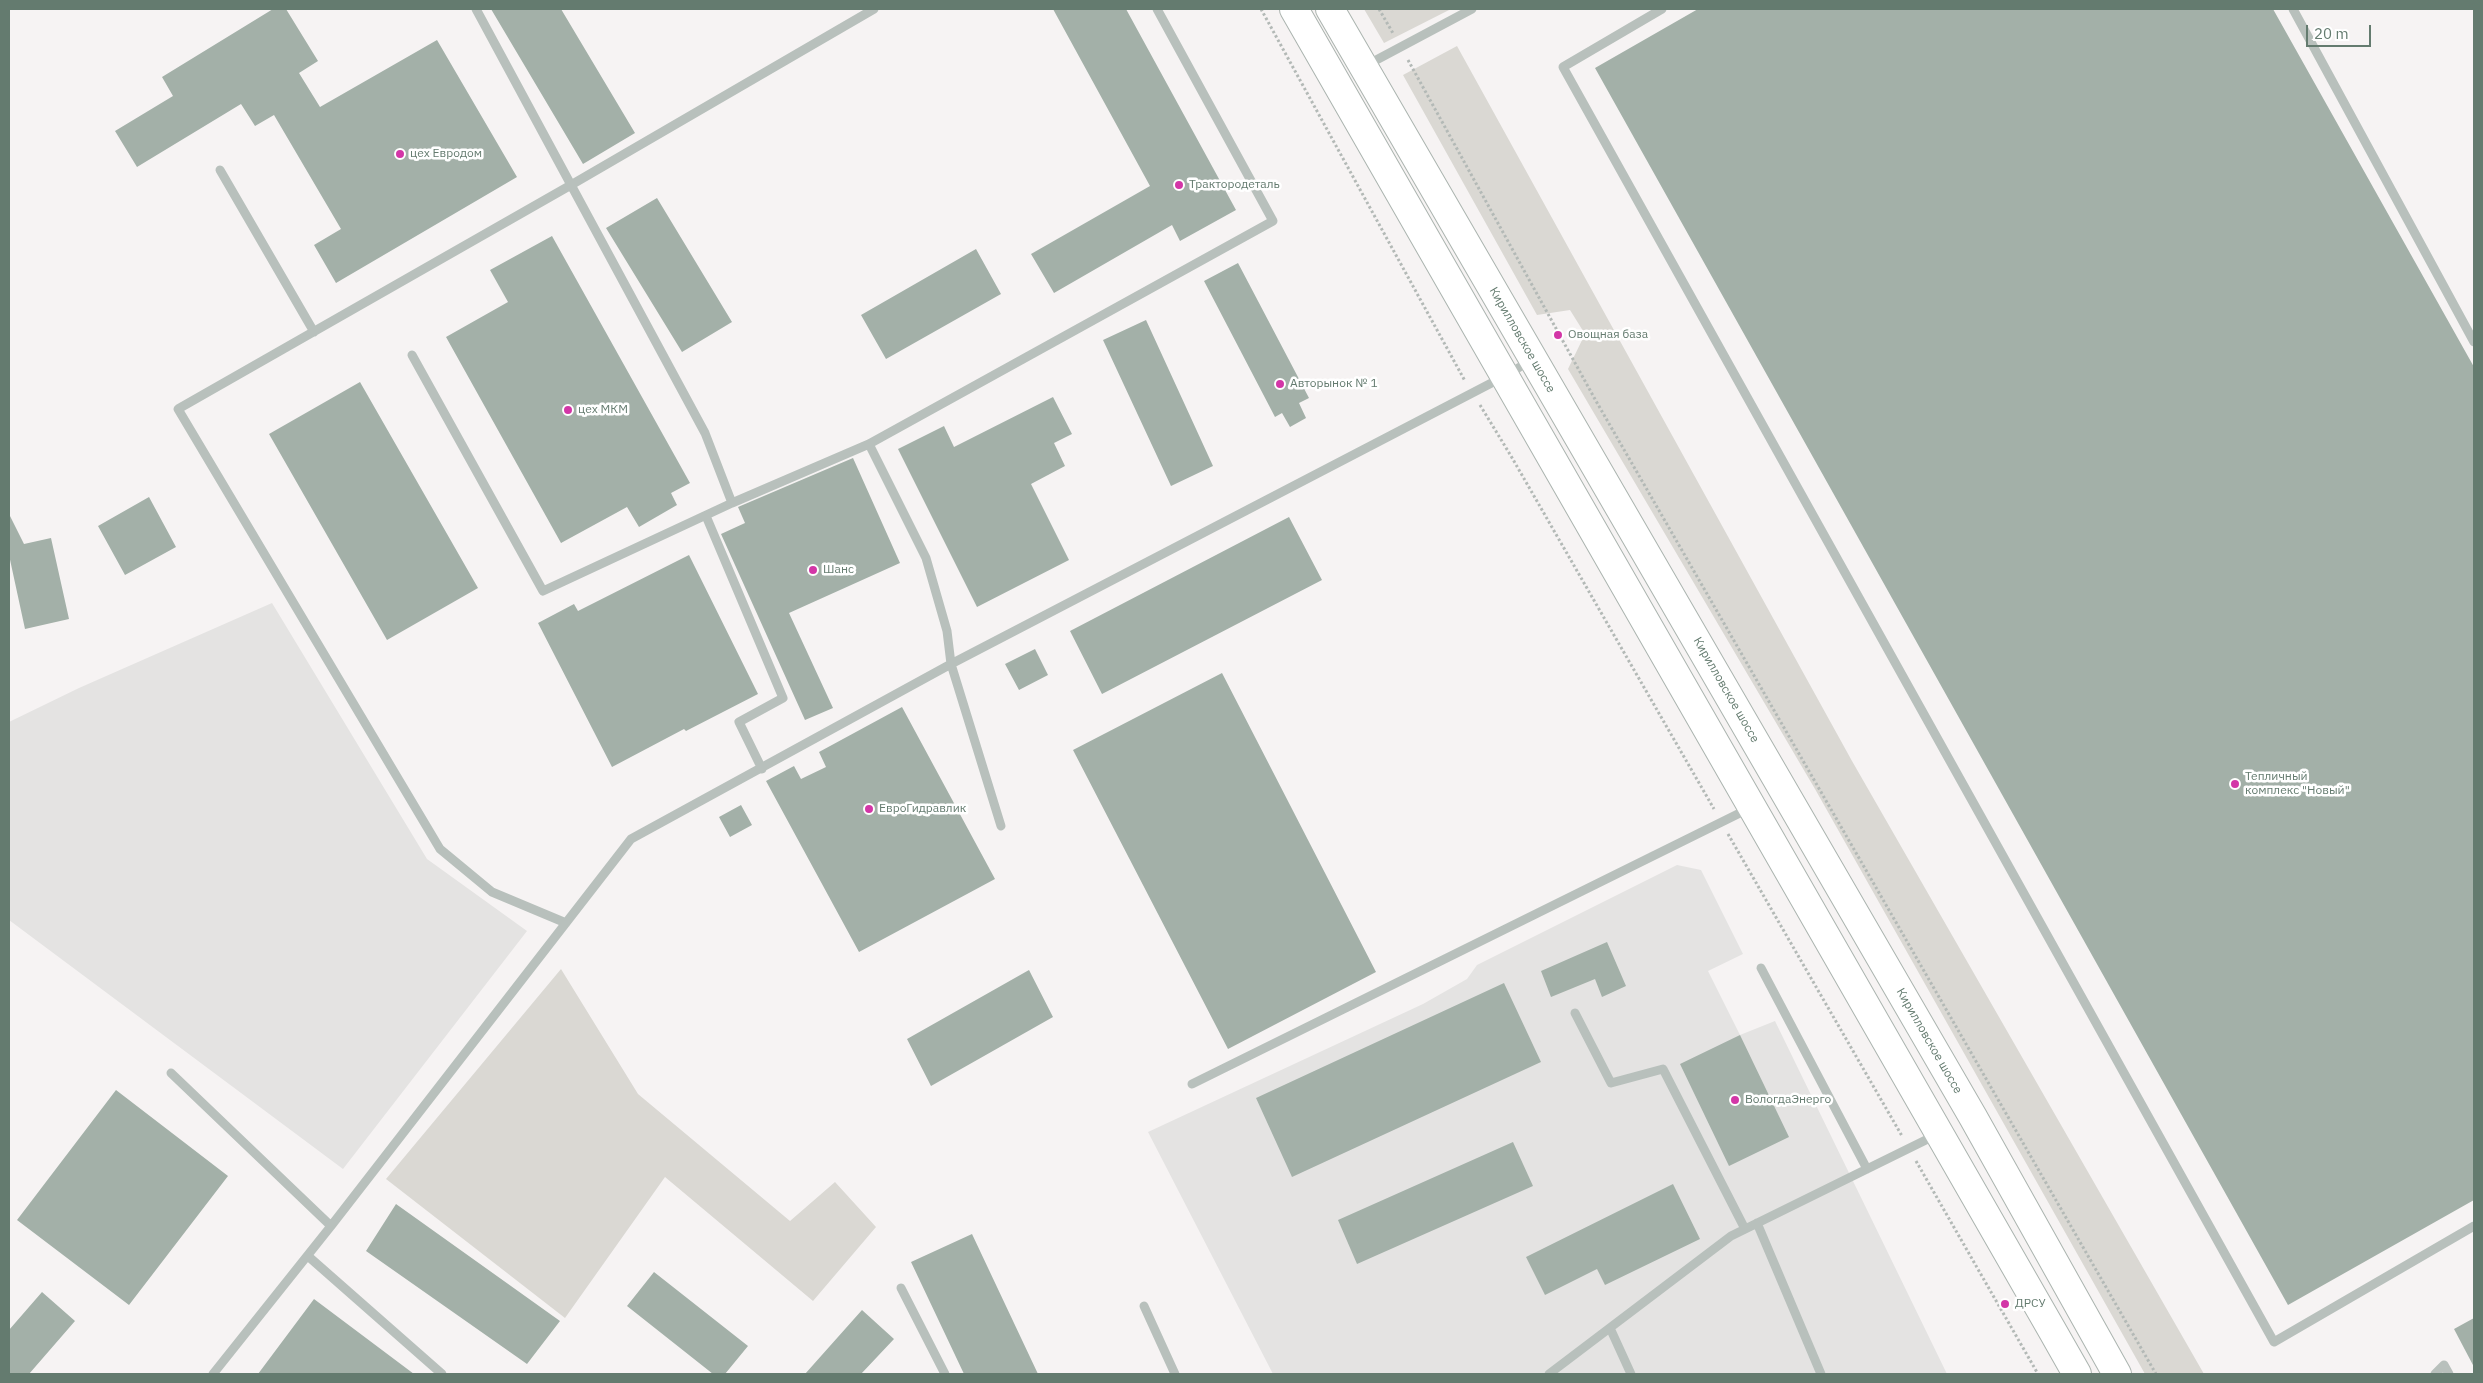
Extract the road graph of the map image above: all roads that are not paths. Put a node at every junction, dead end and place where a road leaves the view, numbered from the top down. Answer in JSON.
{"nodes":[{"id":1,"x":476,"y":9,"type":"edge"},
{"id":2,"x":874,"y":9,"type":"edge"},
{"id":3,"x":1156,"y":9,"type":"edge"},
{"id":4,"x":1294,"y":9,"type":"edge"},
{"id":5,"x":1330,"y":9,"type":"edge"},
{"id":6,"x":1472,"y":9,"type":"edge"},
{"id":7,"x":1662,"y":9,"type":"edge"},
{"id":8,"x":2293,"y":9,"type":"edge"},
{"id":9,"x":1362,"y":67,"type":"junction"},
{"id":10,"x":220,"y":170,"type":"dead end"},
{"id":11,"x":571,"y":185,"type":"junction"},
{"id":12,"x":314,"y":332,"type":"junction"},
{"id":13,"x":2474,"y":342,"type":"edge"},
{"id":14,"x":412,"y":355,"type":"dead end"},
{"id":15,"x":1532,"y":359,"type":"junction"},
{"id":16,"x":1503,"y":377,"type":"junction"},
{"id":17,"x":870,"y":444,"type":"junction"},
{"id":18,"x":732,"y":503,"type":"junction"},
{"id":19,"x":706,"y":516,"type":"junction"},
{"id":20,"x":951,"y":664,"type":"junction"},
{"id":21,"x":762,"y":768,"type":"junction"},
{"id":22,"x":1751,"y":808,"type":"junction"},
{"id":23,"x":1001,"y":826,"type":"dead end"},
{"id":24,"x":566,"y":923,"type":"junction"},
{"id":25,"x":1761,"y":968,"type":"dead end"},
{"id":26,"x":1576,"y":1013,"type":"dead end"},
{"id":27,"x":171,"y":1073,"type":"dead end"},
{"id":28,"x":1192,"y":1084,"type":"dead end"},
{"id":29,"x":1940,"y":1132,"type":"junction"},
{"id":30,"x":1867,"y":1168,"type":"junction"},
{"id":31,"x":1757,"y":1223,"type":"junction"},
{"id":32,"x":332,"y":1226,"type":"junction"},
{"id":33,"x":2474,"y":1226,"type":"edge"},
{"id":34,"x":1745,"y":1228,"type":"junction"},
{"id":35,"x":308,"y":1257,"type":"junction"},
{"id":36,"x":902,"y":1288,"type":"dead end"},
{"id":37,"x":1144,"y":1306,"type":"dead end"},
{"id":38,"x":1610,"y":1328,"type":"junction"},
{"id":39,"x":214,"y":1374,"type":"edge"},
{"id":40,"x":442,"y":1374,"type":"edge"},
{"id":41,"x":944,"y":1374,"type":"edge"},
{"id":42,"x":1175,"y":1374,"type":"edge"},
{"id":43,"x":1549,"y":1374,"type":"edge"},
{"id":44,"x":1631,"y":1374,"type":"edge"},
{"id":45,"x":1821,"y":1374,"type":"edge"},
{"id":46,"x":2077,"y":1374,"type":"edge"},
{"id":47,"x":2117,"y":1374,"type":"edge"},
{"id":48,"x":2435,"y":1374,"type":"edge"},
{"id":49,"x":2449,"y":1374,"type":"edge"}],
"edges":[{"from":1,"to":11,"type":"street"},
{"from":2,"to":11,"type":"street"},
{"from":3,"to":17,"type":"street"},
{"from":4,"to":16,"type":"main road"},
{"from":5,"to":9,"type":"main road","name":"Кирилловское шоссе"},
{"from":6,"to":9,"type":"street"},
{"from":7,"to":33,"type":"street"},
{"from":8,"to":13,"type":"street"},
{"from":9,"to":15,"type":"main road","name":"Кирилловское шоссе"},
{"from":10,"to":12,"type":"street"},
{"from":11,"to":12,"type":"street"},
{"from":11,"to":18,"type":"street"},
{"from":12,"to":24,"type":"street"},
{"from":14,"to":19,"type":"street"},
{"from":15,"to":16,"type":"street"},
{"from":15,"to":47,"type":"main road","name":"Кирилловское шоссе"},
{"from":16,"to":20,"type":"street"},
{"from":16,"to":22,"type":"main road"},
{"from":17,"to":18,"type":"street"},
{"from":17,"to":20,"type":"street"},
{"from":18,"to":19,"type":"street"},
{"from":19,"to":21,"type":"street"},
{"from":20,"to":21,"type":"street"},
{"from":20,"to":23,"type":"street"},
{"from":21,"to":24,"type":"street"},
{"from":22,"to":28,"type":"street"},
{"from":22,"to":29,"type":"main road"},
{"from":24,"to":32,"type":"street"},
{"from":25,"to":30,"type":"street"},
{"from":26,"to":34,"type":"street"},
{"from":27,"to":32,"type":"street"},
{"from":29,"to":30,"type":"street"},
{"from":29,"to":46,"type":"main road"},
{"from":30,"to":31,"type":"street"},
{"from":31,"to":34,"type":"street"},
{"from":31,"to":45,"type":"street"},
{"from":32,"to":35,"type":"street"},
{"from":34,"to":38,"type":"street"},
{"from":35,"to":39,"type":"street"},
{"from":35,"to":40,"type":"street"},
{"from":36,"to":41,"type":"street"},
{"from":37,"to":42,"type":"street"},
{"from":38,"to":43,"type":"street"},
{"from":38,"to":44,"type":"street"},
{"from":48,"to":49,"type":"street"}]}
